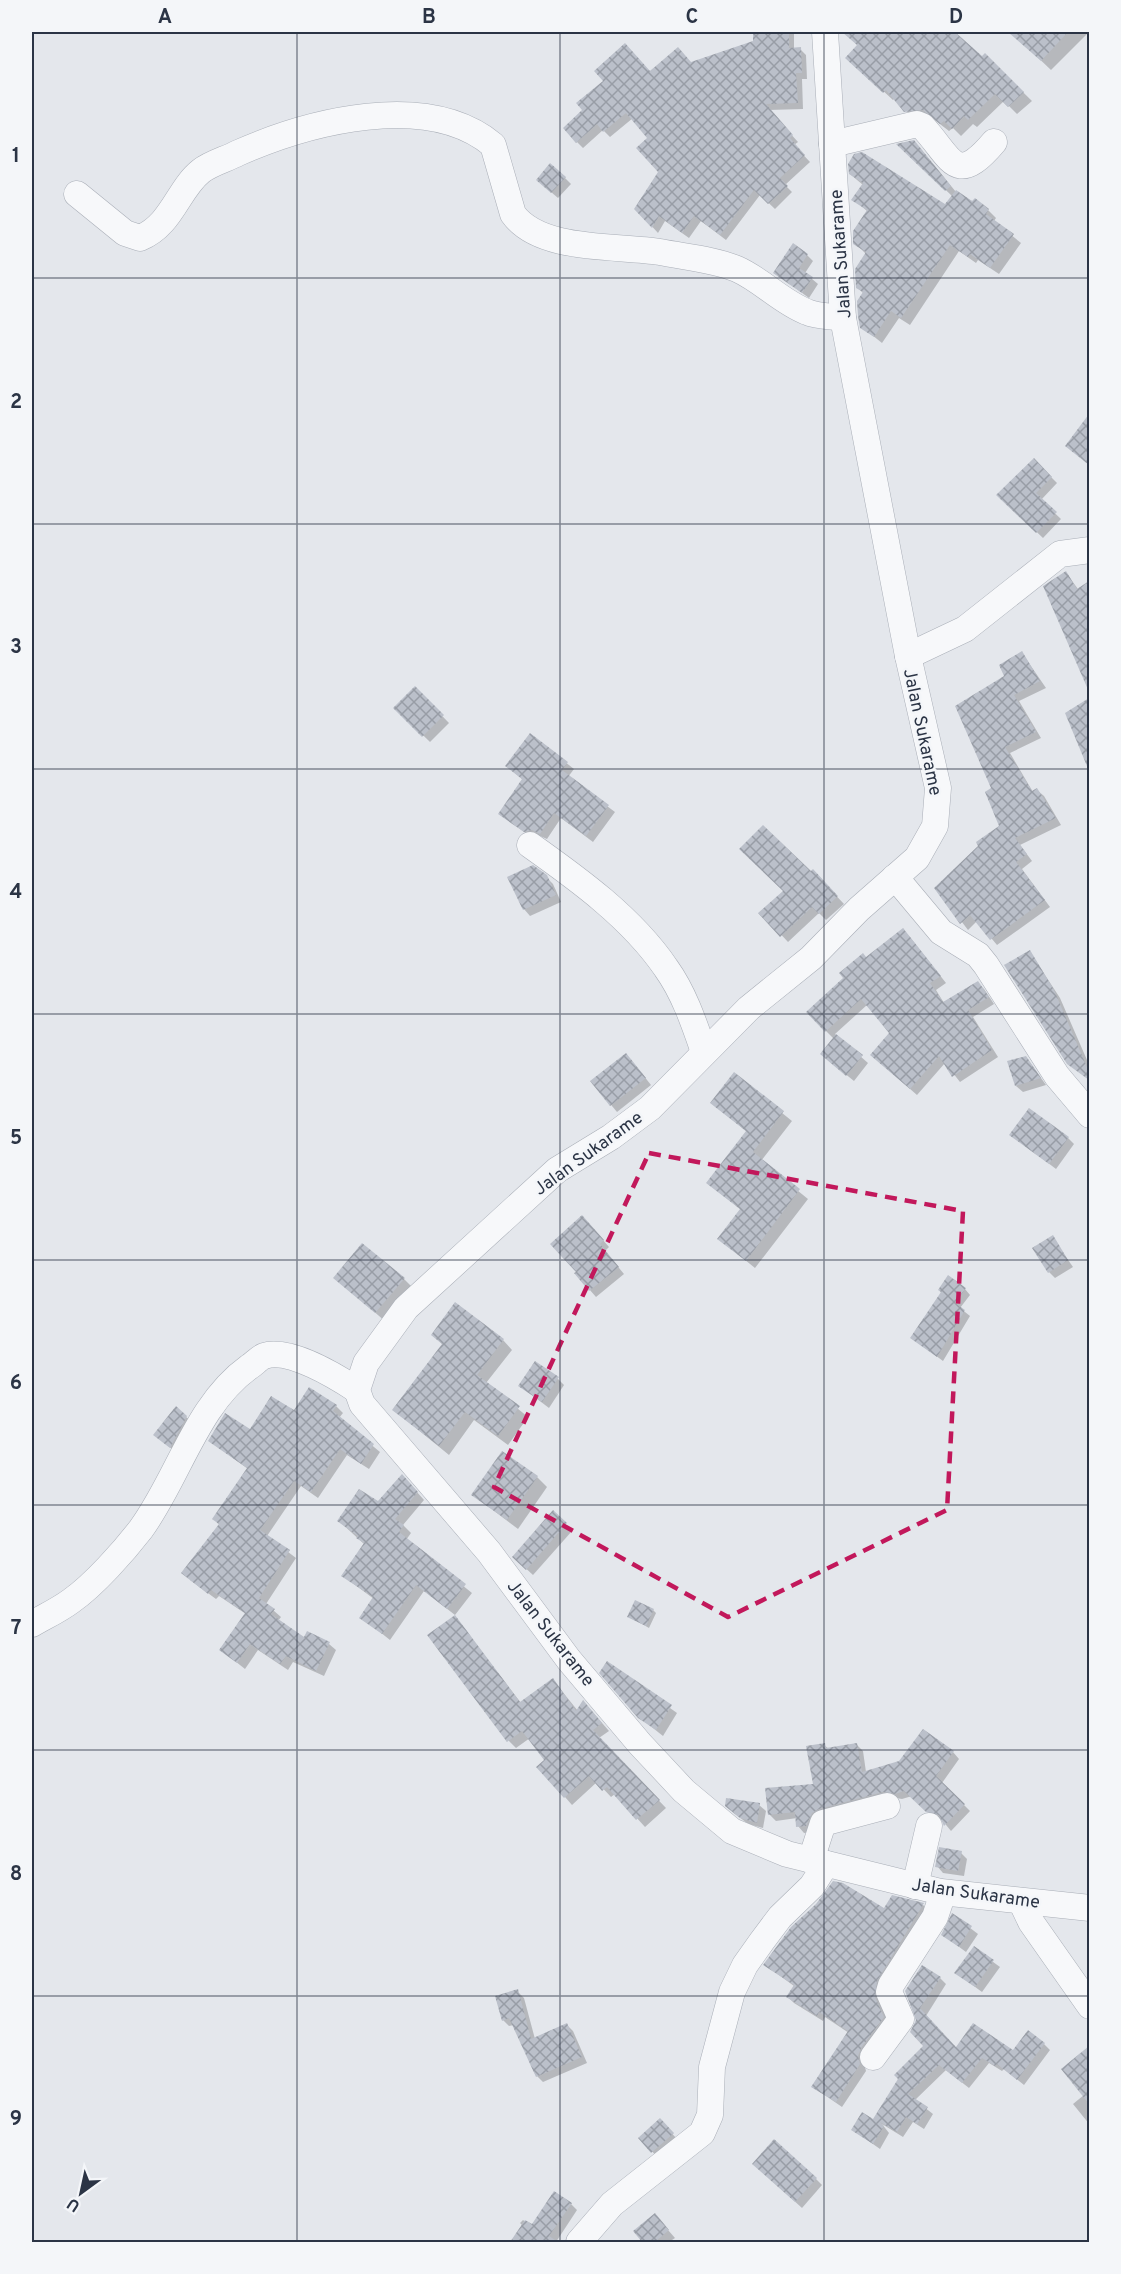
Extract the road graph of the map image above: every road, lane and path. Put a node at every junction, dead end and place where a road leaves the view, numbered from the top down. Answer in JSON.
{"nodes":[{"id":1,"x":825,"y":32,"type":"edge"},
{"id":2,"x":994,"y":142,"type":"dead end"},
{"id":3,"x":832,"y":144,"type":"junction"},
{"id":4,"x":77,"y":194,"type":"dead end"},
{"id":5,"x":843,"y":318,"type":"junction"},
{"id":6,"x":1089,"y":550,"type":"edge"},
{"id":7,"x":908,"y":656,"type":"junction"},
{"id":8,"x":530,"y":845,"type":"dead end"},
{"id":9,"x":895,"y":877,"type":"junction"},
{"id":10,"x":704,"y":1052,"type":"junction"},
{"id":11,"x":1089,"y":1115,"type":"edge"},
{"id":12,"x":357,"y":1390,"type":"junction"},
{"id":13,"x":32,"y":1624,"type":"edge"},
{"id":14,"x":887,"y":1806,"type":"dead end"},
{"id":15,"x":929,"y":1826,"type":"dead end"},
{"id":16,"x":819,"y":1862,"type":"junction"},
{"id":17,"x":915,"y":1886,"type":"junction"},
{"id":18,"x":943,"y":1893,"type":"junction"},
{"id":19,"x":1021,"y":1901,"type":"junction"},
{"id":20,"x":1089,"y":1908,"type":"edge"},
{"id":21,"x":1089,"y":2006,"type":"edge"},
{"id":22,"x":873,"y":2057,"type":"dead end"},
{"id":23,"x":579,"y":2242,"type":"edge"}],
"edges":[{"from":1,"to":3,"type":"street","name":"Jalan Sukarame"},
{"from":2,"to":3,"type":"street"},
{"from":3,"to":5,"type":"street","name":"Jalan Sukarame"},
{"from":4,"to":5,"type":"street"},
{"from":5,"to":7,"type":"street","name":"Jalan Sukarame"},
{"from":6,"to":7,"type":"street"},
{"from":7,"to":9,"type":"street","name":"Jalan Sukarame"},
{"from":8,"to":10,"type":"street"},
{"from":9,"to":10,"type":"street","name":"Jalan Sukarame"},
{"from":9,"to":11,"type":"street"},
{"from":10,"to":12,"type":"street","name":"Jalan Sukarame"},
{"from":12,"to":13,"type":"street"},
{"from":12,"to":16,"type":"street","name":"Jalan Sukarame"},
{"from":14,"to":16,"type":"street"},
{"from":15,"to":17,"type":"street"},
{"from":16,"to":17,"type":"street","name":"Jalan Sukarame"},
{"from":16,"to":23,"type":"street"},
{"from":17,"to":18,"type":"street","name":"Jalan Sukarame"},
{"from":18,"to":19,"type":"street","name":"Jalan Sukarame"},
{"from":18,"to":22,"type":"street"},
{"from":19,"to":20,"type":"street","name":"Jalan Sukarame"},
{"from":19,"to":21,"type":"street"}]}
